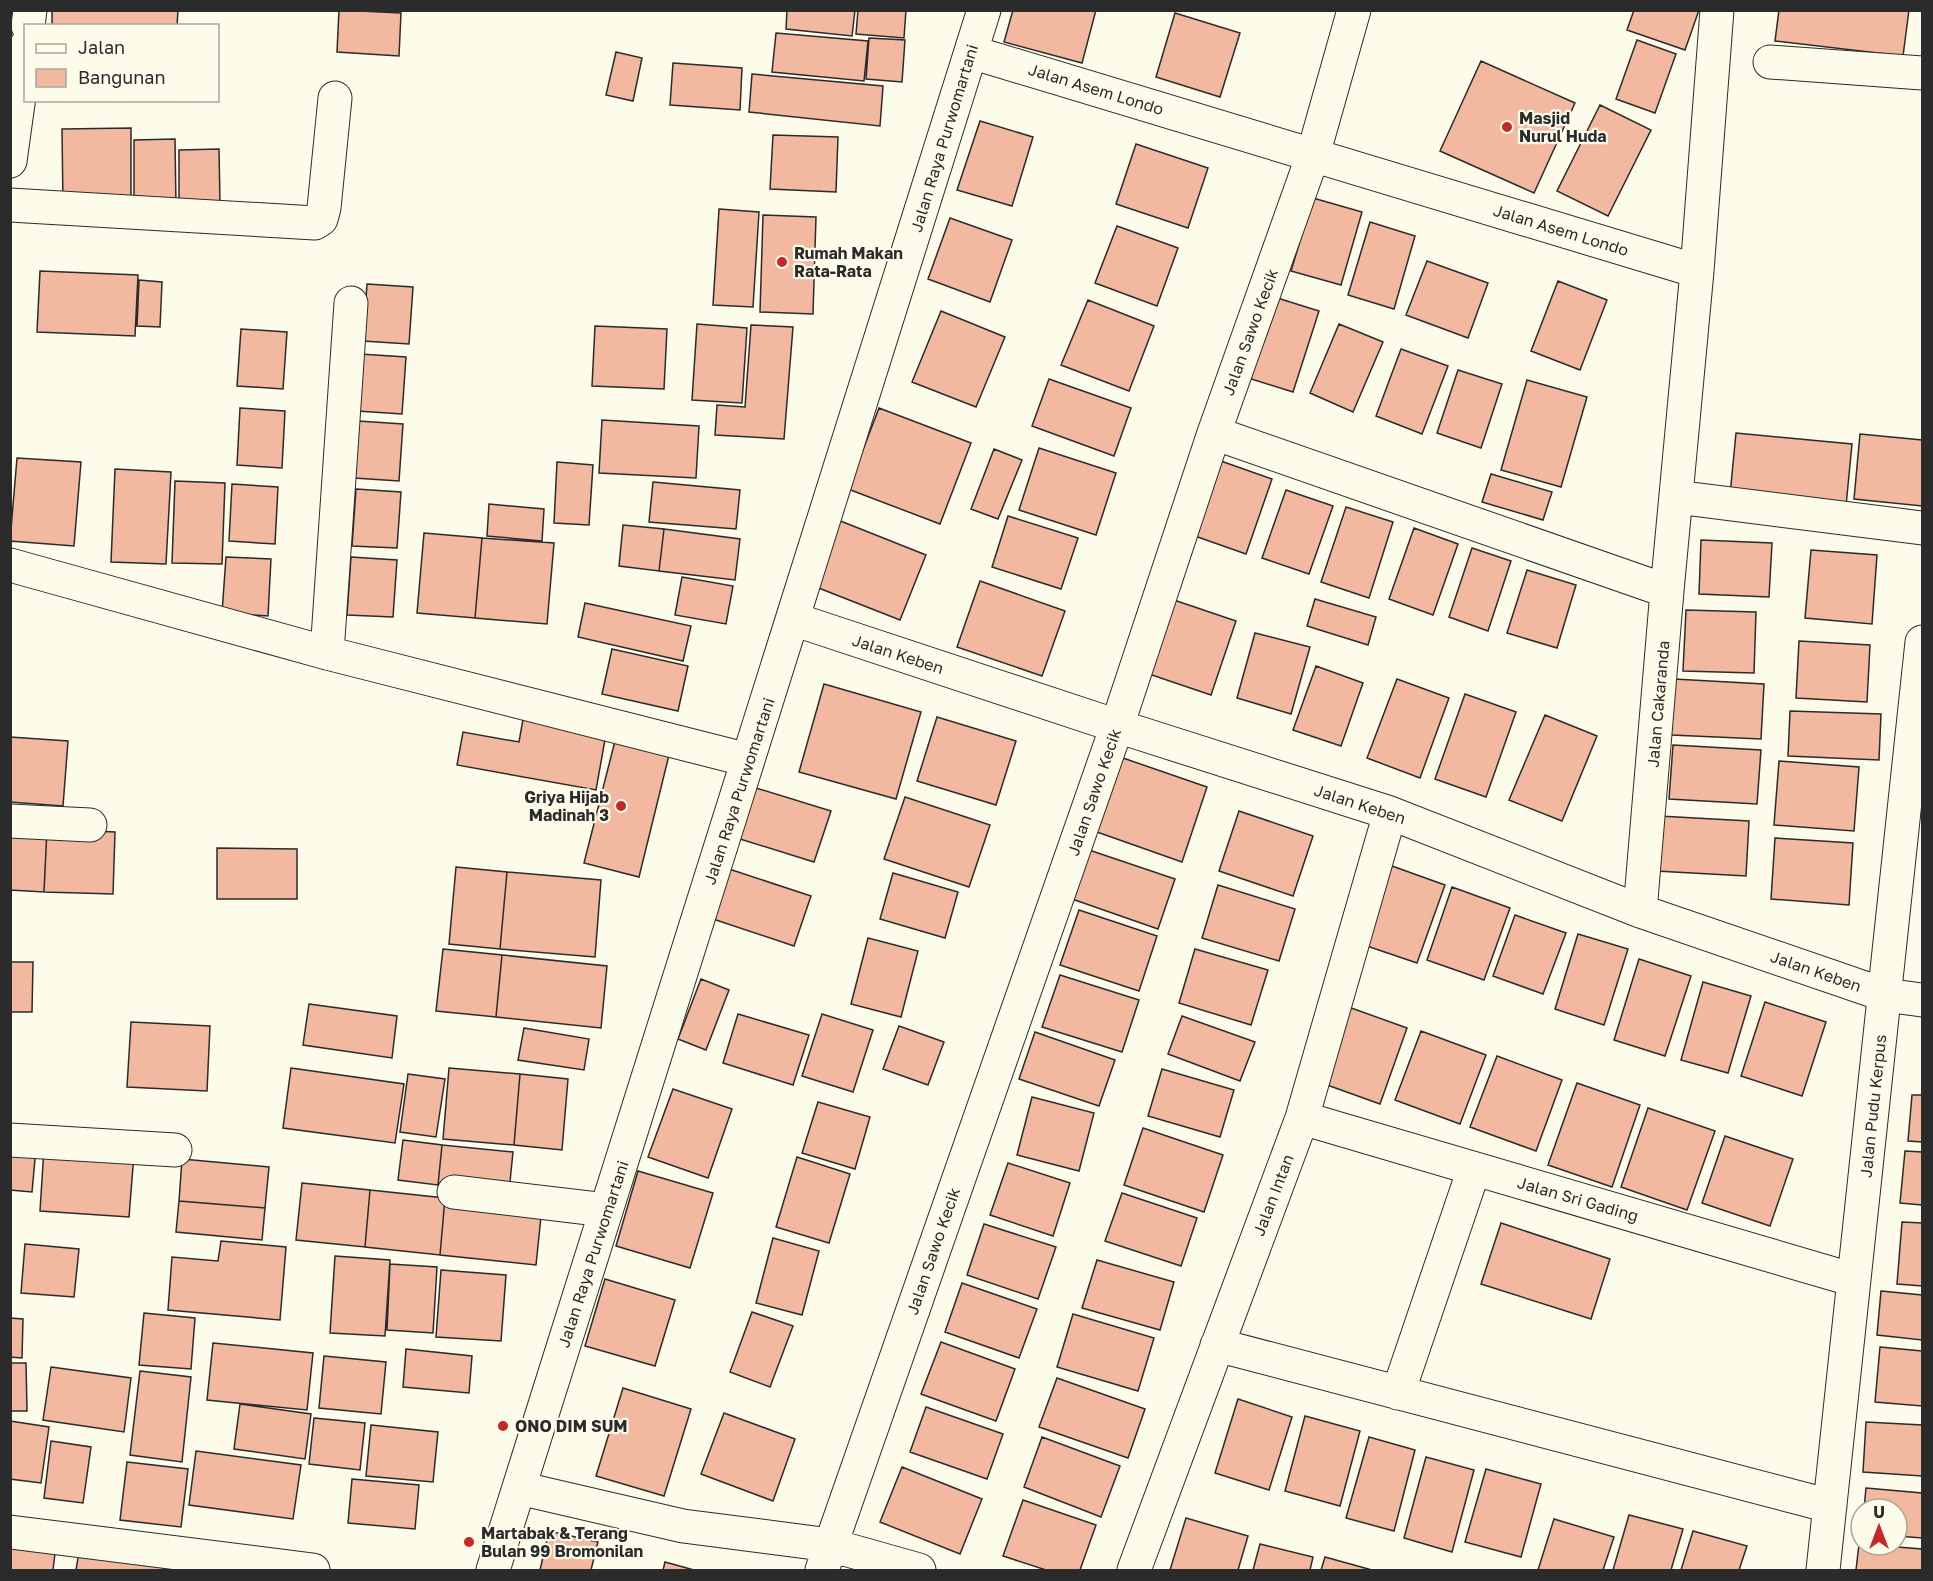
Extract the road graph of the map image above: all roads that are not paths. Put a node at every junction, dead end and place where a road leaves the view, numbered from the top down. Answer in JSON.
{"nodes":[{"id":1,"x":984,"y":10,"type":"edge"},
{"id":2,"x":1354,"y":10,"type":"edge"},
{"id":3,"x":1717,"y":10,"type":"edge"},
{"id":4,"x":971,"y":52,"type":"junction"},
{"id":5,"x":24,"y":60,"type":"edge"},
{"id":6,"x":1770,"y":62,"type":"dead end"},
{"id":7,"x":1923,"y":74,"type":"edge"},
{"id":8,"x":335,"y":98,"type":"dead end"},
{"id":9,"x":1313,"y":155,"type":"junction"},
{"id":10,"x":10,"y":161,"type":"edge"},
{"id":11,"x":10,"y":205,"type":"edge"},
{"id":12,"x":1697,"y":271,"type":"junction"},
{"id":13,"x":351,"y":303,"type":"dead end"},
{"id":14,"x":1214,"y":433,"type":"junction"},
{"id":15,"x":1676,"y":497,"type":"junction"},
{"id":16,"x":1923,"y":528,"type":"edge"},
{"id":17,"x":10,"y":565,"type":"edge"},
{"id":18,"x":1667,"y":591,"type":"junction"},
{"id":19,"x":793,"y":620,"type":"junction"},
{"id":20,"x":1923,"y":642,"type":"edge"},
{"id":21,"x":327,"y":653,"type":"junction"},
{"id":22,"x":1117,"y":726,"type":"junction"},
{"id":23,"x":748,"y":760,"type":"junction"},
{"id":24,"x":1390,"y":813,"type":"junction"},
{"id":25,"x":10,"y":822,"type":"edge"},
{"id":26,"x":90,"y":825,"type":"dead end"},
{"id":27,"x":1640,"y":911,"type":"junction"},
{"id":28,"x":1885,"y":995,"type":"junction"},
{"id":29,"x":1923,"y":1000,"type":"edge"},
{"id":30,"x":1302,"y":1118,"type":"junction"},
{"id":31,"x":10,"y":1140,"type":"edge"},
{"id":32,"x":175,"y":1150,"type":"dead end"},
{"id":33,"x":1474,"y":1168,"type":"junction"},
{"id":34,"x":454,"y":1192,"type":"dead end"},
{"id":35,"x":606,"y":1210,"type":"junction"},
{"id":36,"x":1854,"y":1280,"type":"junction"},
{"id":37,"x":1217,"y":1345,"type":"junction"},
{"id":38,"x":1398,"y":1393,"type":"junction"},
{"id":39,"x":519,"y":1488,"type":"junction"},
{"id":40,"x":1830,"y":1506,"type":"junction"},
{"id":41,"x":10,"y":1532,"type":"edge"},
{"id":42,"x":826,"y":1558,"type":"edge"},
{"id":43,"x":313,"y":1570,"type":"edge"},
{"id":44,"x":493,"y":1570,"type":"edge"},
{"id":45,"x":919,"y":1570,"type":"edge"},
{"id":46,"x":1134,"y":1570,"type":"edge"},
{"id":47,"x":1823,"y":1570,"type":"edge"}],
"edges":[{"from":1,"to":4,"type":"street","name":"Jalan Raya Purwomartani"},
{"from":2,"to":9,"type":"street","name":"Jalan Sawo Kecik"},
{"from":3,"to":12,"type":"street"},
{"from":4,"to":9,"type":"street","name":"Jalan Asem Londo"},
{"from":4,"to":19,"type":"street","name":"Jalan Raya Purwomartani"},
{"from":5,"to":10,"type":"street"},
{"from":6,"to":7,"type":"street"},
{"from":8,"to":11,"type":"street"},
{"from":9,"to":12,"type":"street","name":"Jalan Asem Londo"},
{"from":9,"to":14,"type":"street","name":"Jalan Sawo Kecik"},
{"from":12,"to":15,"type":"street"},
{"from":13,"to":21,"type":"street"},
{"from":14,"to":18,"type":"street"},
{"from":14,"to":22,"type":"street","name":"Jalan Sawo Kecik"},
{"from":15,"to":16,"type":"street"},
{"from":15,"to":18,"type":"street","name":"Jalan Cakaranda"},
{"from":17,"to":21,"type":"street"},
{"from":18,"to":27,"type":"street","name":"Jalan Cakaranda"},
{"from":19,"to":22,"type":"street","name":"Jalan Keben"},
{"from":19,"to":23,"type":"street","name":"Jalan Raya Purwomartani"},
{"from":20,"to":28,"type":"street","name":"Jalan Pudu Kerpus"},
{"from":21,"to":23,"type":"street"},
{"from":22,"to":24,"type":"street","name":"Jalan Keben"},
{"from":22,"to":42,"type":"street","name":"Jalan Sawo Kecik"},
{"from":23,"to":35,"type":"street","name":"Jalan Raya Purwomartani"},
{"from":24,"to":27,"type":"street","name":"Jalan Keben"},
{"from":24,"to":30,"type":"street","name":"Jalan Intan"},
{"from":25,"to":26,"type":"street"},
{"from":27,"to":28,"type":"street","name":"Jalan Keben"},
{"from":28,"to":29,"type":"street","name":"Jalan Keben"},
{"from":28,"to":36,"type":"street","name":"Jalan Pudu Kerpus"},
{"from":30,"to":33,"type":"street","name":"Jalan Sri Gading"},
{"from":30,"to":37,"type":"street","name":"Jalan Intan"},
{"from":31,"to":32,"type":"street"},
{"from":33,"to":36,"type":"street","name":"Jalan Sri Gading"},
{"from":33,"to":38,"type":"street"},
{"from":34,"to":35,"type":"street"},
{"from":35,"to":39,"type":"street","name":"Jalan Raya Purwomartani"},
{"from":36,"to":40,"type":"street","name":"Jalan Pudu Kerpus"},
{"from":37,"to":38,"type":"street"},
{"from":37,"to":46,"type":"street","name":"Jalan Intan"},
{"from":38,"to":40,"type":"street"},
{"from":39,"to":42,"type":"street"},
{"from":39,"to":44,"type":"street","name":"Jalan Raya Purwomartani"},
{"from":40,"to":47,"type":"street","name":"Jalan Pudu Kerpus"},
{"from":41,"to":43,"type":"street"},
{"from":42,"to":45,"type":"street"}]}
